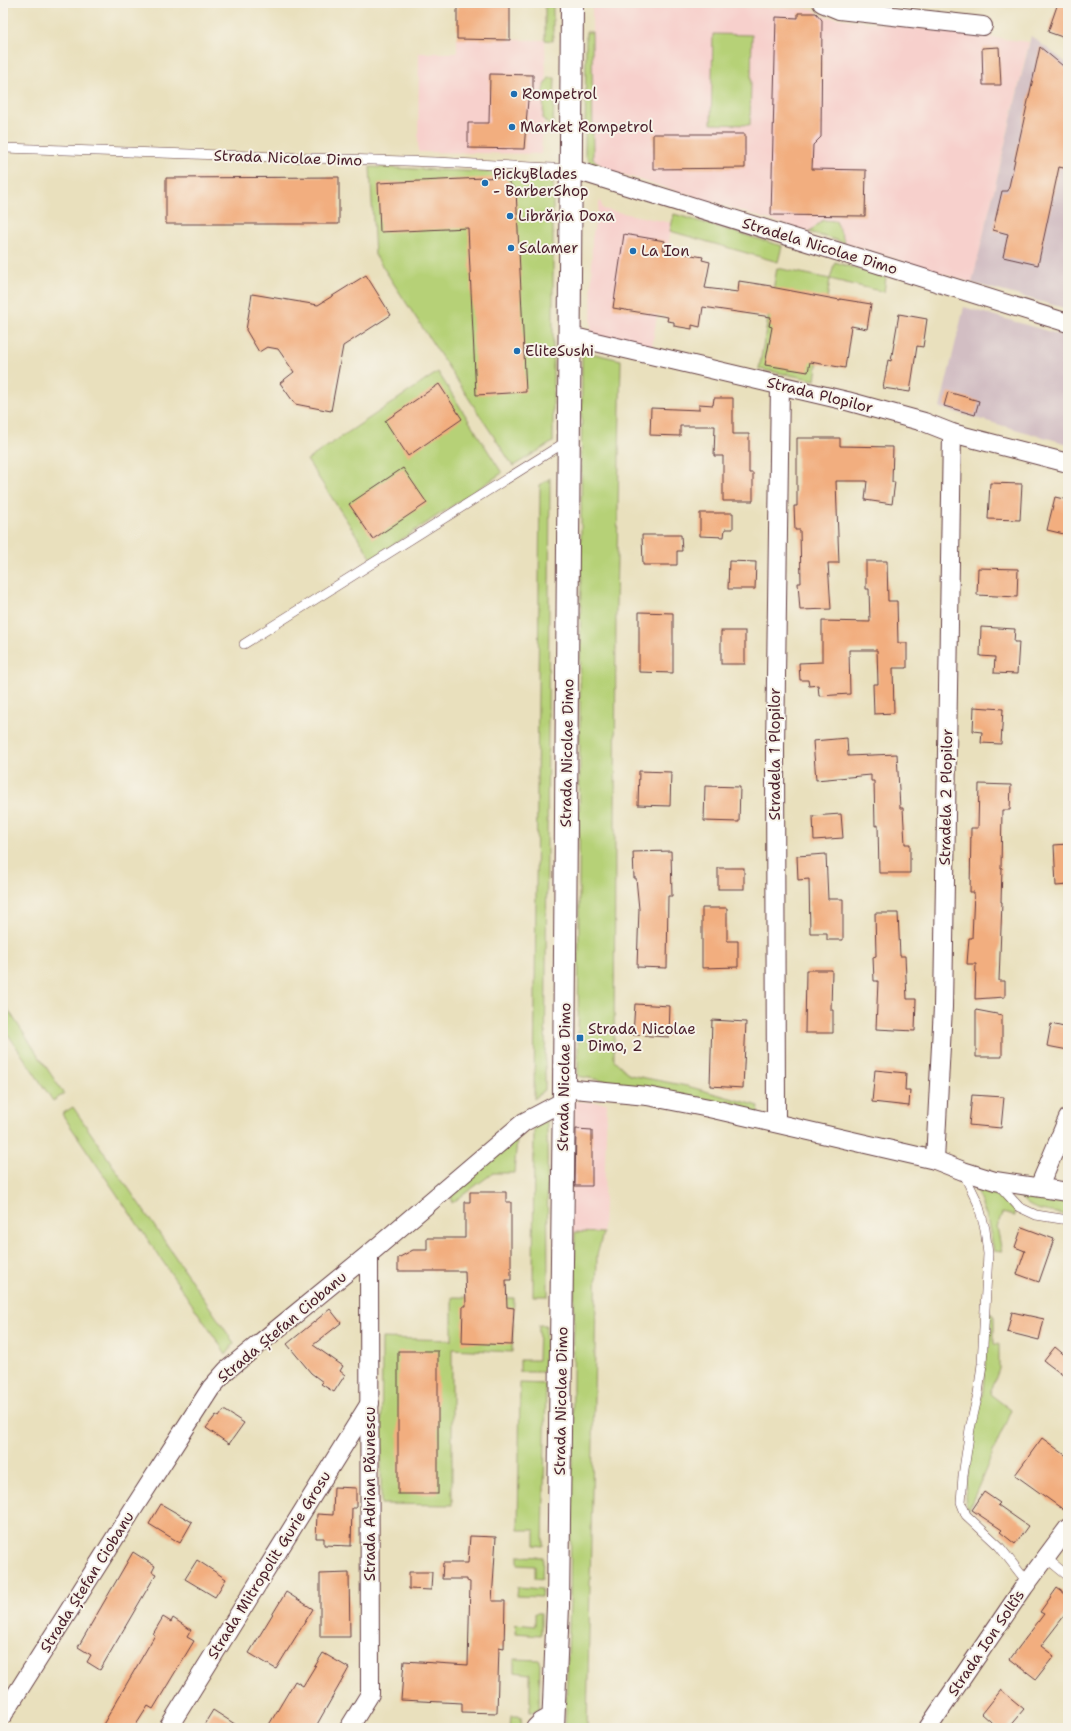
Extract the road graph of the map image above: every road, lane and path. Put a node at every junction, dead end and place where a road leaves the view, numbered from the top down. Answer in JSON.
{"nodes":[{"id":1,"x":572,"y":3,"type":"edge"},
{"id":2,"x":822,"y":3,"type":"edge"},
{"id":3,"x":983,"y":26,"type":"dead end"},
{"id":4,"x":3,"y":148,"type":"edge"},
{"id":5,"x":572,"y":169,"type":"junction"},
{"id":6,"x":1068,"y":324,"type":"edge"},
{"id":7,"x":570,"y":336,"type":"junction"},
{"id":8,"x":780,"y":385,"type":"junction"},
{"id":9,"x":952,"y":433,"type":"junction"},
{"id":10,"x":570,"y":439,"type":"junction"},
{"id":11,"x":1068,"y":463,"type":"edge"},
{"id":12,"x":244,"y":644,"type":"dead end"},
{"id":13,"x":564,"y":1095,"type":"junction"},
{"id":14,"x":1068,"y":1118,"type":"edge"},
{"id":15,"x":776,"y":1123,"type":"junction"},
{"id":16,"x":935,"y":1160,"type":"junction"},
{"id":17,"x":963,"y":1171,"type":"junction"},
{"id":18,"x":995,"y":1180,"type":"junction"},
{"id":19,"x":1038,"y":1187,"type":"junction"},
{"id":20,"x":1068,"y":1192,"type":"edge"},
{"id":21,"x":1068,"y":1220,"type":"edge"},
{"id":22,"x":369,"y":1254,"type":"junction"},
{"id":23,"x":370,"y":1403,"type":"junction"},
{"id":24,"x":1068,"y":1528,"type":"edge"},
{"id":25,"x":1046,"y":1558,"type":"junction"},
{"id":26,"x":1068,"y":1576,"type":"edge"},
{"id":27,"x":1027,"y":1582,"type":"junction"},
{"id":28,"x":3,"y":1715,"type":"edge"},
{"id":29,"x":554,"y":1722,"type":"edge"},
{"id":30,"x":168,"y":1728,"type":"edge"},
{"id":31,"x":349,"y":1728,"type":"edge"},
{"id":32,"x":535,"y":1728,"type":"edge"},
{"id":33,"x":928,"y":1728,"type":"edge"}],
"edges":[{"from":1,"to":5,"type":"street","name":"Strada Nicolae Dimo"},
{"from":2,"to":3,"type":"street"},
{"from":4,"to":5,"type":"lane","name":"Strada Nicolae Dimo"},
{"from":5,"to":6,"type":"street","name":"Stradela Nicolae Dimo"},
{"from":5,"to":7,"type":"street","name":"Strada Nicolae Dimo"},
{"from":7,"to":8,"type":"street","name":"Strada Plopilor"},
{"from":7,"to":10,"type":"street","name":"Strada Nicolae Dimo"},
{"from":8,"to":9,"type":"street","name":"Strada Plopilor"},
{"from":8,"to":15,"type":"street","name":"Stradela 1 Plopilor"},
{"from":9,"to":11,"type":"street","name":"Strada Plopilor"},
{"from":9,"to":16,"type":"street","name":"Stradela 2 Plopilor"},
{"from":10,"to":12,"type":"lane"},
{"from":10,"to":13,"type":"street","name":"Strada Nicolae Dimo"},
{"from":13,"to":15,"type":"street"},
{"from":13,"to":22,"type":"street","name":"Strada Ștefan Ciobanu"},
{"from":13,"to":29,"type":"street","name":"Strada Nicolae Dimo"},
{"from":14,"to":19,"type":"street"},
{"from":15,"to":16,"type":"street"},
{"from":16,"to":17,"type":"street"},
{"from":17,"to":18,"type":"street"},
{"from":17,"to":27,"type":"lane"},
{"from":18,"to":19,"type":"street"},
{"from":18,"to":21,"type":"lane"},
{"from":19,"to":20,"type":"street"},
{"from":22,"to":23,"type":"street","name":"Strada Adrian Păunescu"},
{"from":22,"to":28,"type":"street","name":"Strada Ștefan Ciobanu"},
{"from":23,"to":30,"type":"street","name":"Strada Mitropolit Gurie Grosu"},
{"from":23,"to":31,"type":"street","name":"Strada Adrian Păunescu"},
{"from":24,"to":25,"type":"street","name":"Strada Ion Soltîs"},
{"from":25,"to":26,"type":"lane"},
{"from":25,"to":27,"type":"street","name":"Strada Ion Soltîs"},
{"from":27,"to":33,"type":"street","name":"Strada Ion Soltîs"},
{"from":29,"to":32,"type":"street","name":"Strada Nicolae Dimo"}]}
